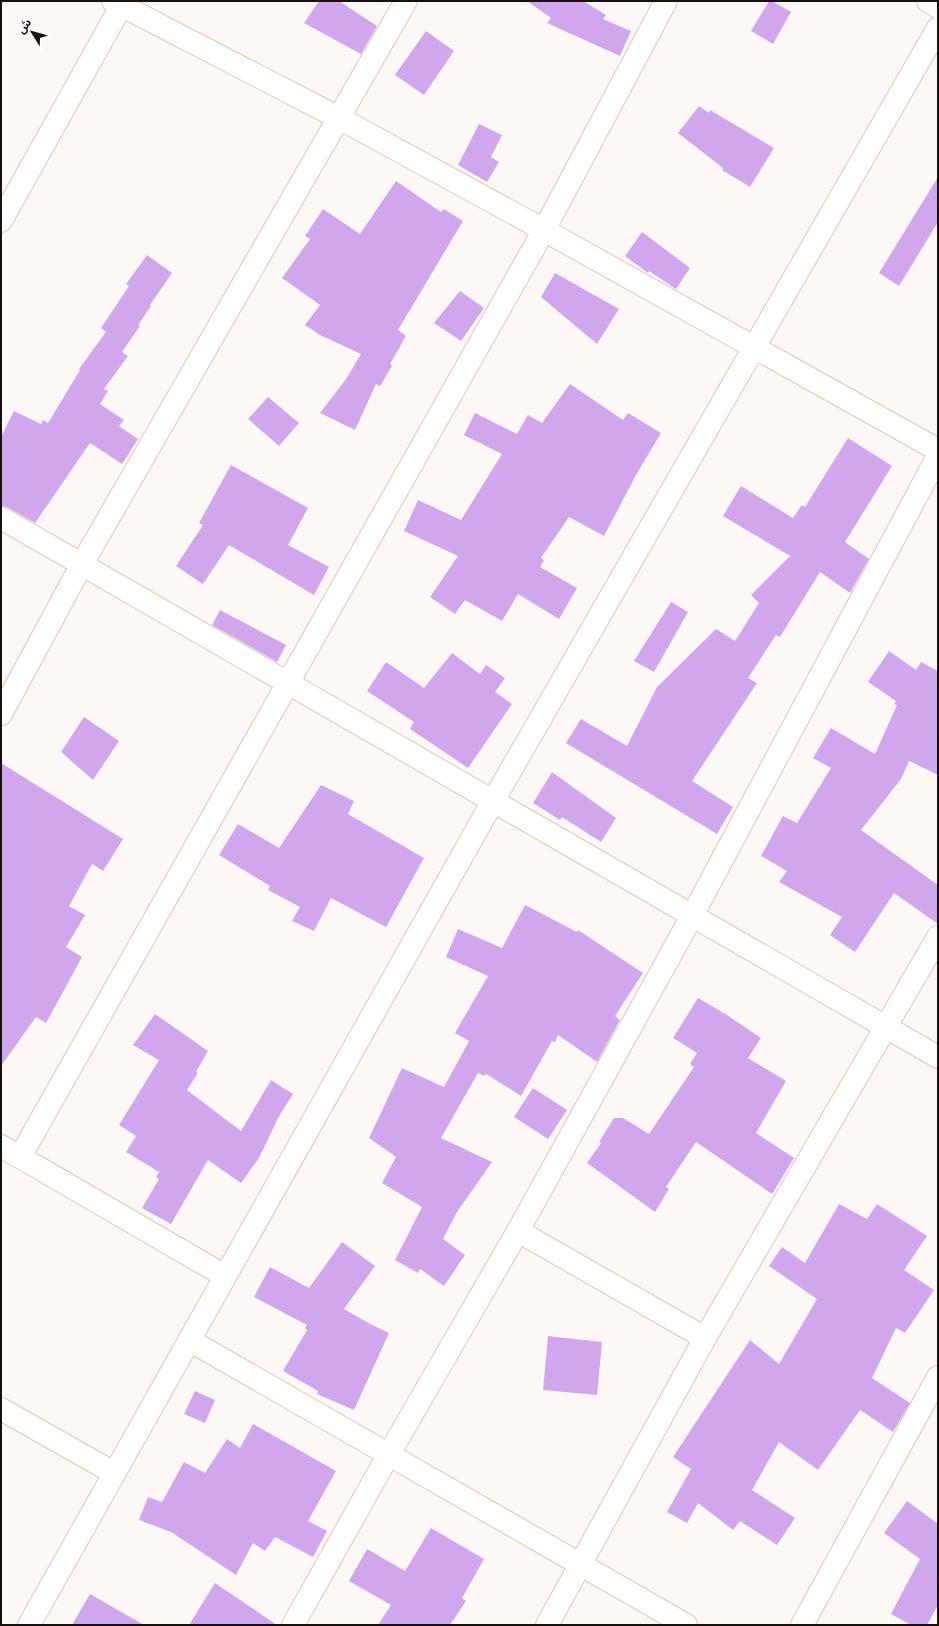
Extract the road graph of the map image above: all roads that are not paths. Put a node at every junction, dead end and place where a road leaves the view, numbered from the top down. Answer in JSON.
{"nodes":[{"id":1,"x":406,"y":1,"type":"edge"},
{"id":2,"x":666,"y":1,"type":"edge"},
{"id":3,"x":928,"y":1,"type":"edge"},
{"id":4,"x":120,"y":3,"type":"edge"},
{"id":5,"x":938,"y":7,"type":"edge"},
{"id":6,"x":938,"y":28,"type":"edge"},
{"id":7,"x":339,"y":118,"type":"junction"},
{"id":8,"x":1,"y":221,"type":"edge"},
{"id":9,"x":544,"y":230,"type":"junction"},
{"id":10,"x":753,"y":347,"type":"junction"},
{"id":11,"x":938,"y":450,"type":"edge"},
{"id":12,"x":938,"y":456,"type":"edge"},
{"id":13,"x":1,"y":518,"type":"edge"},
{"id":14,"x":82,"y":564,"type":"junction"},
{"id":15,"x":288,"y":683,"type":"junction"},
{"id":16,"x":1,"y":714,"type":"edge"},
{"id":17,"x":493,"y":801,"type":"junction"},
{"id":18,"x":692,"y":916,"type":"junction"},
{"id":19,"x":938,"y":937,"type":"edge"},
{"id":20,"x":886,"y":1027,"type":"junction"},
{"id":21,"x":938,"y":1057,"type":"edge"},
{"id":22,"x":1,"y":1146,"type":"edge"},
{"id":23,"x":20,"y":1157,"type":"junction"},
{"id":24,"x":518,"y":1231,"type":"junction"},
{"id":25,"x":224,"y":1276,"type":"junction"},
{"id":26,"x":705,"y":1338,"type":"junction"},
{"id":27,"x":190,"y":1340,"type":"junction"},
{"id":28,"x":938,"y":1377,"type":"edge"},
{"id":29,"x":1,"y":1408,"type":"edge"},
{"id":30,"x":389,"y":1454,"type":"junction"},
{"id":31,"x":114,"y":1473,"type":"junction"},
{"id":32,"x":581,"y":1565,"type":"junction"},
{"id":33,"x":29,"y":1625,"type":"edge"},
{"id":34,"x":293,"y":1625,"type":"edge"},
{"id":35,"x":547,"y":1625,"type":"edge"},
{"id":36,"x":686,"y":1625,"type":"edge"},
{"id":37,"x":802,"y":1625,"type":"edge"}],
"edges":[{"from":1,"to":7,"type":"street"},
{"from":2,"to":9,"type":"street"},
{"from":3,"to":5,"type":"street"},
{"from":4,"to":7,"type":"street"},
{"from":4,"to":8,"type":"street"},
{"from":6,"to":10,"type":"street"},
{"from":7,"to":9,"type":"street"},
{"from":7,"to":14,"type":"street"},
{"from":9,"to":10,"type":"street"},
{"from":9,"to":15,"type":"street"},
{"from":10,"to":11,"type":"street"},
{"from":10,"to":17,"type":"street"},
{"from":12,"to":18,"type":"street"},
{"from":13,"to":14,"type":"street"},
{"from":14,"to":15,"type":"street"},
{"from":14,"to":16,"type":"street"},
{"from":15,"to":17,"type":"street"},
{"from":15,"to":23,"type":"street"},
{"from":17,"to":18,"type":"street"},
{"from":17,"to":25,"type":"street"},
{"from":18,"to":20,"type":"street"},
{"from":18,"to":24,"type":"street"},
{"from":19,"to":20,"type":"street"},
{"from":20,"to":21,"type":"street"},
{"from":20,"to":26,"type":"street"},
{"from":22,"to":23,"type":"street"},
{"from":23,"to":25,"type":"street"},
{"from":24,"to":26,"type":"street"},
{"from":24,"to":30,"type":"street"},
{"from":25,"to":27,"type":"street"},
{"from":26,"to":32,"type":"street"},
{"from":27,"to":30,"type":"street"},
{"from":27,"to":31,"type":"street"},
{"from":28,"to":37,"type":"street"},
{"from":29,"to":31,"type":"street"},
{"from":30,"to":32,"type":"street"},
{"from":30,"to":34,"type":"street"},
{"from":31,"to":33,"type":"street"},
{"from":32,"to":35,"type":"street"},
{"from":32,"to":36,"type":"street"}]}
